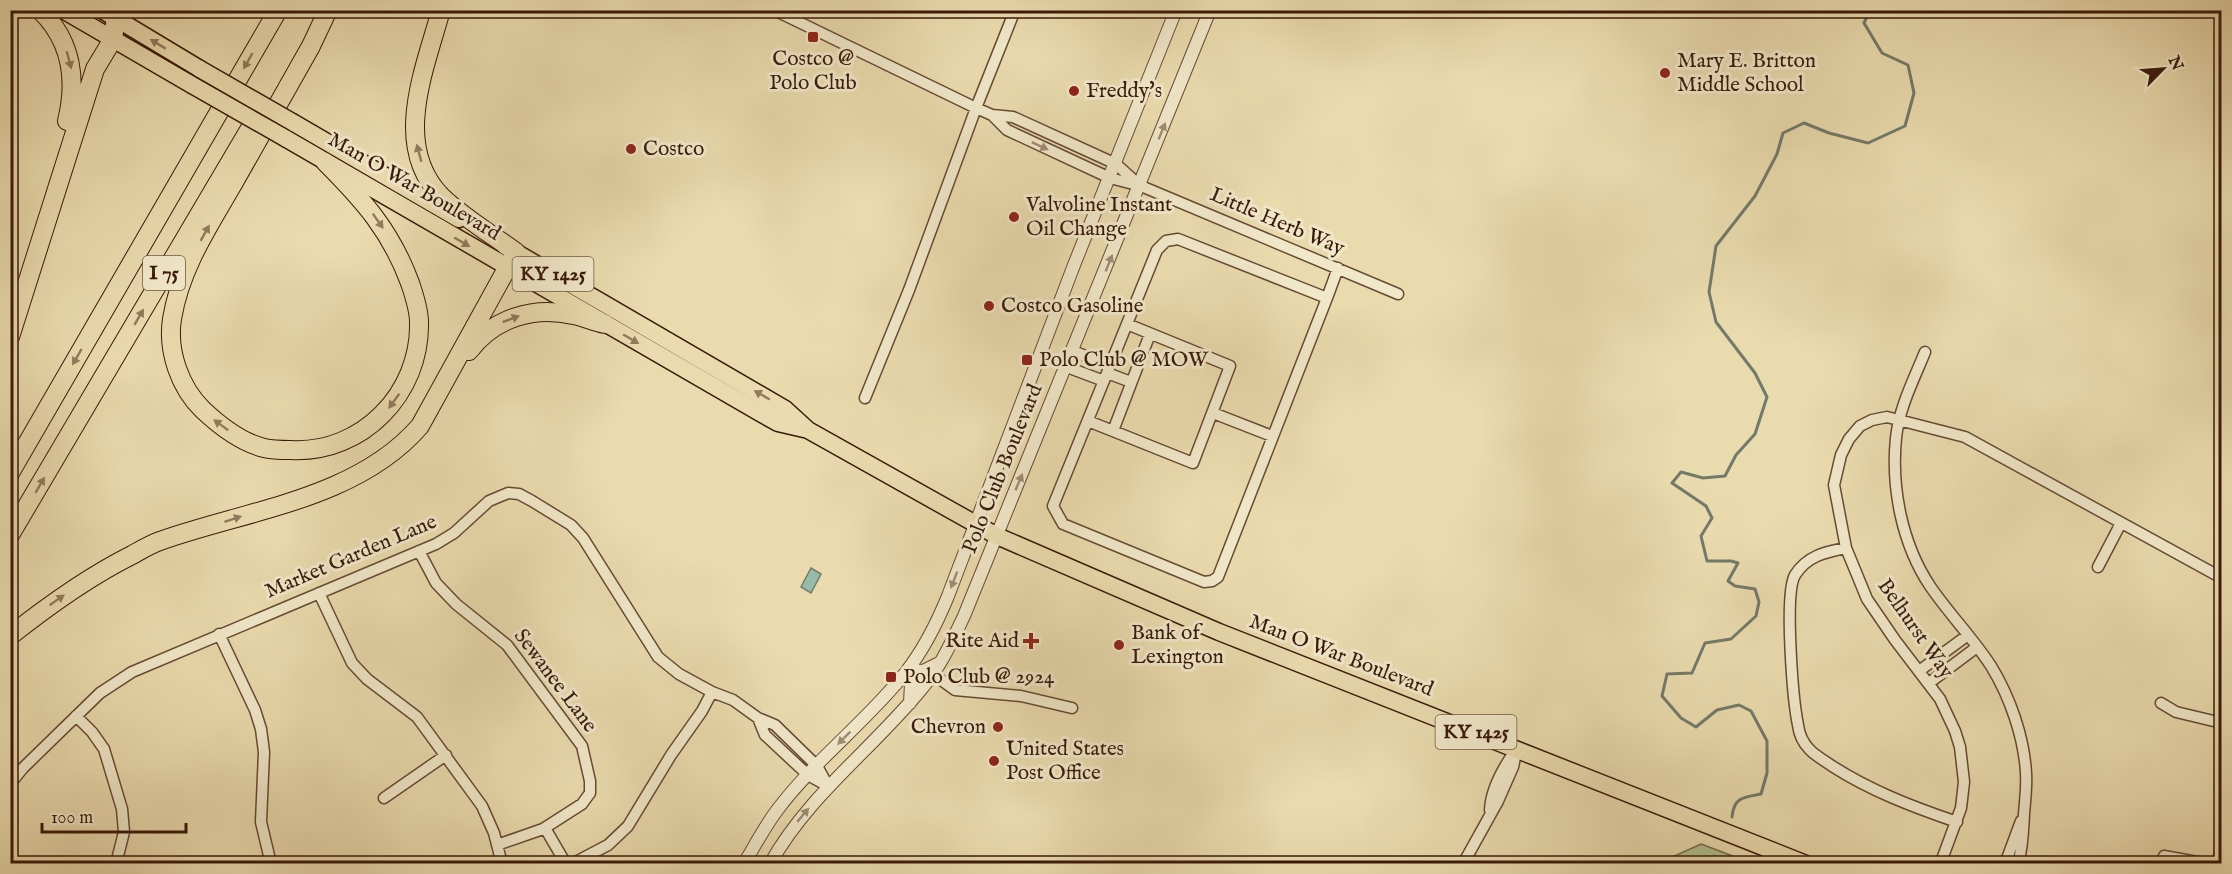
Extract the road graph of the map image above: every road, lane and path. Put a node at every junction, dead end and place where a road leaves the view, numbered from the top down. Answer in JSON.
{"nodes":[{"id":1,"x":40,"y":10,"type":"edge"},
{"id":2,"x":63,"y":10,"type":"edge"},
{"id":3,"x":278,"y":10,"type":"edge"},
{"id":4,"x":320,"y":10,"type":"edge"},
{"id":5,"x":328,"y":10,"type":"edge"},
{"id":6,"x":441,"y":10,"type":"edge"},
{"id":7,"x":774,"y":10,"type":"edge"},
{"id":8,"x":1015,"y":10,"type":"edge"},
{"id":9,"x":1176,"y":10,"type":"edge"},
{"id":10,"x":1210,"y":10,"type":"edge"},
{"id":11,"x":112,"y":13,"type":"edge"},
{"id":12,"x":113,"y":39,"type":"junction"},
{"id":13,"x":976,"y":108,"type":"junction"},
{"id":14,"x":992,"y":114,"type":"junction"},
{"id":15,"x":325,"y":162,"type":"junction"},
{"id":16,"x":1116,"y":164,"type":"junction"},
{"id":17,"x":1110,"y":178,"type":"junction"},
{"id":18,"x":1141,"y":186,"type":"junction"},
{"id":19,"x":512,"y":260,"type":"junction"},
{"id":20,"x":33,"y":263,"type":"junction"},
{"id":21,"x":1338,"y":268,"type":"junction"},
{"id":22,"x":1398,"y":294,"type":"dead end"},
{"id":23,"x":1327,"y":298,"type":"junction"},
{"id":24,"x":605,"y":324,"type":"junction"},
{"id":25,"x":1127,"y":324,"type":"junction"},
{"id":26,"x":1150,"y":334,"type":"junction"},
{"id":27,"x":10,"y":337,"type":"edge"},
{"id":28,"x":1074,"y":351,"type":"junction"},
{"id":29,"x":1925,"y":352,"type":"dead end"},
{"id":30,"x":1067,"y":367,"type":"junction"},
{"id":31,"x":1107,"y":373,"type":"junction"},
{"id":32,"x":1131,"y":382,"type":"junction"},
{"id":33,"x":441,"y":389,"type":"junction"},
{"id":34,"x":866,"y":398,"type":"dead end"},
{"id":35,"x":1213,"y":413,"type":"junction"},
{"id":36,"x":1900,"y":419,"type":"junction"},
{"id":37,"x":1088,"y":421,"type":"junction"},
{"id":38,"x":808,"y":430,"type":"junction"},
{"id":39,"x":1113,"y":431,"type":"junction"},
{"id":40,"x":1272,"y":436,"type":"junction"},
{"id":41,"x":10,"y":473,"type":"edge"},
{"id":42,"x":2121,"y":523,"type":"junction"},
{"id":43,"x":975,"y":525,"type":"junction"},
{"id":44,"x":10,"y":535,"type":"edge"},
{"id":45,"x":997,"y":536,"type":"junction"},
{"id":46,"x":1845,"y":548,"type":"junction"},
{"id":47,"x":419,"y":551,"type":"junction"},
{"id":48,"x":2098,"y":567,"type":"dead end"},
{"id":49,"x":2222,"y":578,"type":"edge"},
{"id":50,"x":319,"y":592,"type":"junction"},
{"id":51,"x":219,"y":634,"type":"junction"},
{"id":52,"x":1968,"y":635,"type":"junction"},
{"id":53,"x":10,"y":636,"type":"edge"},
{"id":54,"x":1977,"y":647,"type":"junction"},
{"id":55,"x":941,"y":662,"type":"junction"},
{"id":56,"x":908,"y":670,"type":"junction"},
{"id":57,"x":1919,"y":671,"type":"junction"},
{"id":58,"x":933,"y":674,"type":"junction"},
{"id":59,"x":1929,"y":683,"type":"junction"},
{"id":60,"x":712,"y":692,"type":"junction"},
{"id":61,"x":910,"y":703,"type":"junction"},
{"id":62,"x":2161,"y":703,"type":"dead end"},
{"id":63,"x":1072,"y":708,"type":"dead end"},
{"id":64,"x":76,"y":716,"type":"junction"},
{"id":65,"x":758,"y":718,"type":"junction"},
{"id":66,"x":2222,"y":723,"type":"edge"},
{"id":67,"x":1517,"y":748,"type":"junction"},
{"id":68,"x":446,"y":755,"type":"junction"},
{"id":69,"x":817,"y":766,"type":"junction"},
{"id":70,"x":808,"y":776,"type":"junction"},
{"id":71,"x":10,"y":784,"type":"edge"},
{"id":72,"x":828,"y":786,"type":"junction"},
{"id":73,"x":384,"y":798,"type":"dead end"},
{"id":74,"x":2024,"y":812,"type":"junction"},
{"id":75,"x":1957,"y":822,"type":"junction"},
{"id":76,"x":545,"y":828,"type":"junction"},
{"id":77,"x":2222,"y":837,"type":"edge"},
{"id":78,"x":497,"y":844,"type":"junction"},
{"id":79,"x":2164,"y":856,"type":"dead end"},
{"id":80,"x":1941,"y":862,"type":"edge"},
{"id":81,"x":116,"y":864,"type":"edge"},
{"id":82,"x":271,"y":864,"type":"edge"},
{"id":83,"x":502,"y":864,"type":"edge"},
{"id":84,"x":566,"y":864,"type":"edge"},
{"id":85,"x":572,"y":864,"type":"edge"},
{"id":86,"x":744,"y":864,"type":"edge"},
{"id":87,"x":770,"y":864,"type":"edge"},
{"id":88,"x":1463,"y":864,"type":"edge"},
{"id":89,"x":1806,"y":864,"type":"edge"},
{"id":90,"x":2005,"y":864,"type":"edge"},
{"id":91,"x":2018,"y":864,"type":"edge"},
{"id":92,"x":2208,"y":864,"type":"edge"},
{"id":93,"x":2218,"y":864,"type":"edge"}],
"edges":[{"from":1,"to":20,"type":"highway","one_way":true},
{"from":2,"to":12,"type":"main road","name":"Man O War Boulevard","number":"KY 1425"},
{"from":3,"to":41,"type":"highway","number":"I 75","one_way":true},
{"from":44,"to":4,"type":"highway","number":"I 75","one_way":true},
{"from":15,"to":5,"type":"highway","one_way":true},
{"from":19,"to":6,"type":"highway","one_way":true},
{"from":7,"to":13,"type":"street"},
{"from":8,"to":13,"type":"street"},
{"from":9,"to":16,"type":"street","name":"Polo Club Boulevard"},
{"from":18,"to":10,"type":"street","name":"Polo Club Boulevard","one_way":true},
{"from":11,"to":12,"type":"highway"},
{"from":19,"to":11,"type":"main road","name":"Man O War Boulevard","number":"KY 1425","one_way":true,"bridge":true},
{"from":12,"to":15,"type":"main road","name":"Man O War Boulevard","number":"KY 1425","bridge":true},
{"from":12,"to":20,"type":"highway"},
{"from":13,"to":14,"type":"street"},
{"from":13,"to":34,"type":"street"},
{"from":14,"to":16,"type":"street"},
{"from":14,"to":17,"type":"street","one_way":true},
{"from":15,"to":19,"type":"main road","name":"Man O War Boulevard","number":"KY 1425","one_way":true},
{"from":16,"to":17,"type":"street","name":"Polo Club Boulevard"},
{"from":16,"to":18,"type":"street"},
{"from":17,"to":18,"type":"street"},
{"from":17,"to":43,"type":"street","name":"Polo Club Boulevard"},
{"from":18,"to":21,"type":"street","name":"Little Herb Way"},
{"from":28,"to":18,"type":"street","name":"Polo Club Boulevard","one_way":true},
{"from":19,"to":24,"type":"main road","name":"Man O War Boulevard","number":"KY 1425"},
{"from":19,"to":33,"type":"highway"},
{"from":38,"to":19,"type":"main road","name":"Man O War Boulevard","number":"KY 1425","one_way":true},
{"from":20,"to":27,"type":"highway"},
{"from":21,"to":22,"type":"street","name":"Little Herb Way"},
{"from":21,"to":23,"type":"street"},
{"from":23,"to":25,"type":"street"},
{"from":23,"to":40,"type":"street"},
{"from":33,"to":24,"type":"highway","one_way":true},
{"from":24,"to":38,"type":"main road","name":"Man O War Boulevard","number":"KY 1425","one_way":true},
{"from":25,"to":26,"type":"street"},
{"from":25,"to":31,"type":"street"},
{"from":26,"to":32,"type":"street"},
{"from":26,"to":35,"type":"street"},
{"from":28,"to":30,"type":"street","name":"Polo Club Boulevard"},
{"from":28,"to":31,"type":"street"},
{"from":29,"to":36,"type":"street"},
{"from":30,"to":31,"type":"street"},
{"from":45,"to":30,"type":"street","name":"Polo Club Boulevard","one_way":true},
{"from":31,"to":32,"type":"street"},
{"from":31,"to":37,"type":"street"},
{"from":32,"to":39,"type":"street"},
{"from":53,"to":33,"type":"highway","one_way":true},
{"from":35,"to":39,"type":"street"},
{"from":35,"to":40,"type":"street"},
{"from":36,"to":42,"type":"street","name":"Belhurst Way"},
{"from":36,"to":46,"type":"street","name":"Belhurst Way"},
{"from":36,"to":52,"type":"street"},
{"from":37,"to":39,"type":"street"},
{"from":37,"to":40,"type":"street"},
{"from":38,"to":43,"type":"main road","name":"Man O War Boulevard","number":"KY 1425"},
{"from":42,"to":48,"type":"street"},
{"from":42,"to":49,"type":"street","name":"Belhurst Way"},
{"from":43,"to":45,"type":"main road","name":"Man O War Boulevard","number":"KY 1425"},
{"from":43,"to":56,"type":"street","name":"Polo Club Boulevard","one_way":true},
{"from":45,"to":55,"type":"street","name":"Polo Club Boulevard"},
{"from":45,"to":67,"type":"main road","name":"Man O War Boulevard","number":"KY 1425"},
{"from":46,"to":57,"type":"street","name":"Belhurst Way"},
{"from":46,"to":75,"type":"street"},
{"from":47,"to":50,"type":"street","name":"Market Garden Lane"},
{"from":47,"to":60,"type":"street","name":"Market Garden Lane"},
{"from":47,"to":76,"type":"street","name":"Sewanee Lane"},
{"from":50,"to":51,"type":"street","name":"Market Garden Lane"},
{"from":50,"to":68,"type":"street"},
{"from":51,"to":64,"type":"street","name":"Market Garden Lane"},
{"from":51,"to":82,"type":"street"},
{"from":52,"to":54,"type":"street"},
{"from":52,"to":57,"type":"street"},
{"from":54,"to":59,"type":"street"},
{"from":54,"to":74,"type":"street"},
{"from":55,"to":56,"type":"street"},
{"from":55,"to":58,"type":"street","name":"Polo Club Boulevard"},
{"from":56,"to":61,"type":"street"},
{"from":56,"to":69,"type":"street","name":"Polo Club Boulevard","one_way":true},
{"from":57,"to":59,"type":"street","name":"Belhurst Way"},
{"from":58,"to":61,"type":"street","name":"Polo Club Boulevard"},
{"from":58,"to":63,"type":"street"},
{"from":59,"to":75,"type":"street","name":"Belhurst Way"},
{"from":60,"to":65,"type":"street","name":"Market Garden Lane"},
{"from":60,"to":85,"type":"street"},
{"from":61,"to":72,"type":"street","name":"Polo Club Boulevard"},
{"from":62,"to":66,"type":"street"},
{"from":64,"to":71,"type":"street","name":"Market Garden Lane"},
{"from":64,"to":81,"type":"street"},
{"from":65,"to":69,"type":"street","name":"Market Garden Lane"},
{"from":65,"to":70,"type":"street","name":"Market Garden Lane"},
{"from":67,"to":88,"type":"street"},
{"from":67,"to":89,"type":"main road","name":"Man O War Boulevard","number":"KY 1425"},
{"from":68,"to":73,"type":"street"},
{"from":68,"to":78,"type":"street"},
{"from":69,"to":70,"type":"street","name":"Polo Club Boulevard"},
{"from":69,"to":72,"type":"street","name":"Market Garden Lane"},
{"from":70,"to":72,"type":"street","name":"Market Garden Lane"},
{"from":70,"to":86,"type":"street","name":"Polo Club Boulevard"},
{"from":87,"to":72,"type":"street","name":"Polo Club Boulevard","one_way":true},
{"from":74,"to":90,"type":"street"},
{"from":74,"to":91,"type":"street"},
{"from":75,"to":80,"type":"street","name":"Belhurst Way"},
{"from":76,"to":78,"type":"street","name":"Sewanee Lane"},
{"from":76,"to":84,"type":"street"},
{"from":77,"to":93,"type":"street"},
{"from":78,"to":83,"type":"street"},
{"from":79,"to":92,"type":"street"}]}
